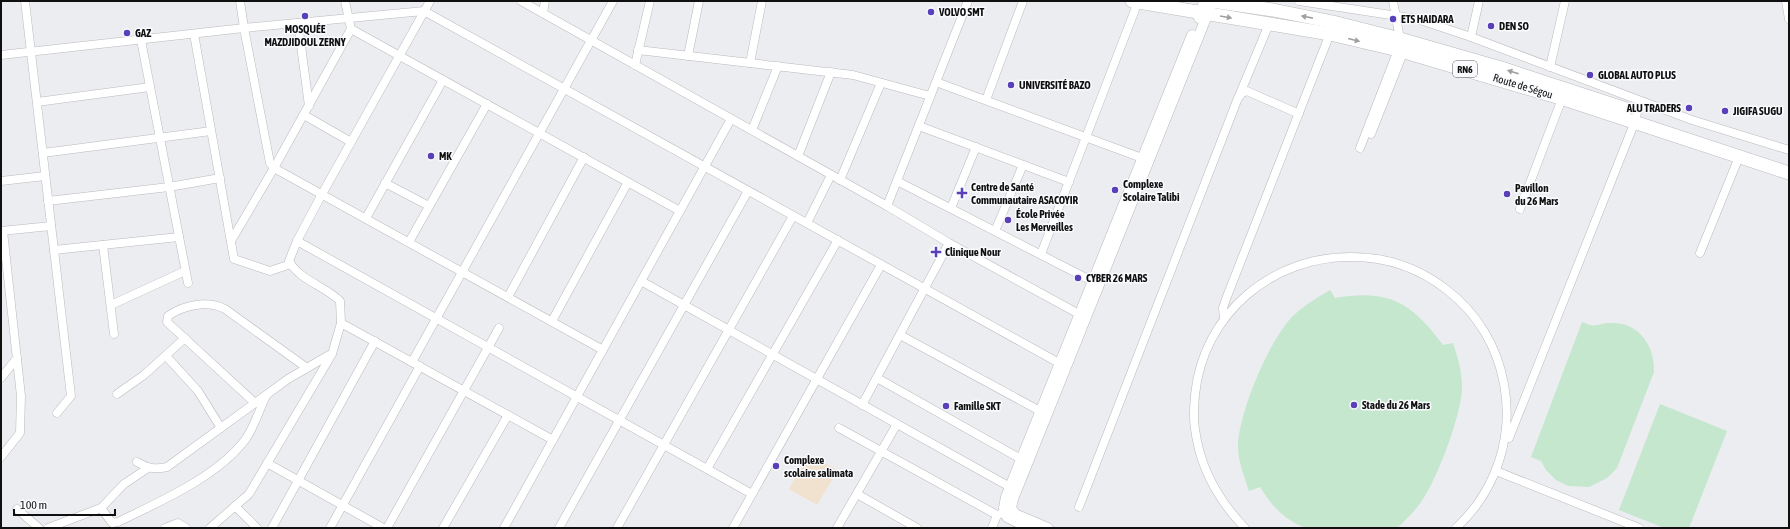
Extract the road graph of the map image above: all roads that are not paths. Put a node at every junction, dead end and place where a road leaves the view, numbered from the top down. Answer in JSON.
{"nodes":[{"id":1,"x":25,"y":1,"type":"edge"},
{"id":2,"x":240,"y":1,"type":"edge"},
{"id":3,"x":345,"y":1,"type":"edge"},
{"id":4,"x":430,"y":1,"type":"edge"},
{"id":5,"x":521,"y":1,"type":"edge"},
{"id":6,"x":545,"y":1,"type":"edge"},
{"id":7,"x":613,"y":1,"type":"edge"},
{"id":8,"x":650,"y":1,"type":"edge"},
{"id":9,"x":699,"y":1,"type":"edge"},
{"id":10,"x":762,"y":1,"type":"edge"},
{"id":11,"x":968,"y":1,"type":"edge"},
{"id":12,"x":1023,"y":1,"type":"edge"},
{"id":13,"x":1212,"y":1,"type":"edge"},
{"id":14,"x":1299,"y":1,"type":"edge"},
{"id":15,"x":1393,"y":1,"type":"edge"},
{"id":16,"x":1479,"y":1,"type":"edge"},
{"id":17,"x":1564,"y":1,"type":"edge"},
{"id":18,"x":1786,"y":1,"type":"edge"},
{"id":19,"x":1135,"y":2,"type":"edge"},
{"id":20,"x":1273,"y":5,"type":"edge"},
{"id":21,"x":1204,"y":9,"type":"edge"},
{"id":22,"x":424,"y":11,"type":"junction"},
{"id":23,"x":543,"y":14,"type":"junction"},
{"id":24,"x":1396,"y":15,"type":"junction"},
{"id":25,"x":349,"y":18,"type":"junction"},
{"id":26,"x":1789,"y":19,"type":"edge"},
{"id":27,"x":298,"y":23,"type":"junction"},
{"id":28,"x":1269,"y":24,"type":"junction"},
{"id":29,"x":244,"y":28,"type":"junction"},
{"id":30,"x":1331,"y":28,"type":"junction"},
{"id":31,"x":351,"y":29,"type":"junction"},
{"id":32,"x":194,"y":34,"type":"junction"},
{"id":33,"x":1470,"y":37,"type":"junction"},
{"id":34,"x":141,"y":40,"type":"junction"},
{"id":35,"x":591,"y":40,"type":"junction"},
{"id":36,"x":1402,"y":46,"type":"junction"},
{"id":37,"x":638,"y":50,"type":"junction"},
{"id":38,"x":31,"y":52,"type":"junction"},
{"id":39,"x":1,"y":55,"type":"edge"},
{"id":40,"x":399,"y":56,"type":"junction"},
{"id":41,"x":688,"y":56,"type":"junction"},
{"id":42,"x":750,"y":63,"type":"junction"},
{"id":43,"x":635,"y":65,"type":"junction"},
{"id":44,"x":778,"y":66,"type":"junction"},
{"id":45,"x":1550,"y":67,"type":"junction"},
{"id":46,"x":831,"y":72,"type":"junction"},
{"id":47,"x":443,"y":80,"type":"junction"},
{"id":48,"x":936,"y":82,"type":"junction"},
{"id":49,"x":881,"y":83,"type":"junction"},
{"id":50,"x":150,"y":87,"type":"junction"},
{"id":51,"x":564,"y":88,"type":"junction"},
{"id":52,"x":1566,"y":94,"type":"junction"},
{"id":53,"x":930,"y":96,"type":"junction"},
{"id":54,"x":1238,"y":98,"type":"junction"},
{"id":55,"x":986,"y":100,"type":"junction"},
{"id":56,"x":37,"y":102,"type":"junction"},
{"id":57,"x":487,"y":104,"type":"junction"},
{"id":58,"x":309,"y":106,"type":"junction"},
{"id":59,"x":1299,"y":114,"type":"junction"},
{"id":60,"x":304,"y":115,"type":"junction"},
{"id":61,"x":1636,"y":117,"type":"junction"},
{"id":62,"x":731,"y":119,"type":"junction"},
{"id":63,"x":918,"y":126,"type":"junction"},
{"id":64,"x":752,"y":130,"type":"junction"},
{"id":65,"x":211,"y":131,"type":"junction"},
{"id":66,"x":539,"y":133,"type":"junction"},
{"id":67,"x":1086,"y":137,"type":"junction"},
{"id":68,"x":160,"y":138,"type":"junction"},
{"id":69,"x":351,"y":142,"type":"junction"},
{"id":70,"x":976,"y":147,"type":"junction"},
{"id":71,"x":1363,"y":149,"type":"dead end"},
{"id":72,"x":1789,"y":150,"type":"edge"},
{"id":73,"x":43,"y":153,"type":"junction"},
{"id":74,"x":798,"y":156,"type":"junction"},
{"id":75,"x":584,"y":157,"type":"junction"},
{"id":76,"x":1738,"y":157,"type":"junction"},
{"id":77,"x":1142,"y":158,"type":"junction"},
{"id":78,"x":1023,"y":165,"type":"junction"},
{"id":79,"x":1789,"y":165,"type":"edge"},
{"id":80,"x":705,"y":166,"type":"junction"},
{"id":81,"x":274,"y":168,"type":"junction"},
{"id":82,"x":1789,"y":173,"type":"edge"},
{"id":83,"x":831,"y":175,"type":"junction"},
{"id":84,"x":45,"y":176,"type":"junction"},
{"id":85,"x":220,"y":178,"type":"junction"},
{"id":86,"x":840,"y":180,"type":"junction"},
{"id":87,"x":1,"y":181,"type":"edge"},
{"id":88,"x":897,"y":181,"type":"junction"},
{"id":89,"x":628,"y":182,"type":"junction"},
{"id":90,"x":1069,"y":182,"type":"junction"},
{"id":91,"x":385,"y":183,"type":"junction"},
{"id":92,"x":169,"y":187,"type":"junction"},
{"id":93,"x":748,"y":191,"type":"junction"},
{"id":94,"x":322,"y":194,"type":"junction"},
{"id":95,"x":48,"y":201,"type":"junction"},
{"id":96,"x":429,"y":206,"type":"junction"},
{"id":97,"x":887,"y":206,"type":"junction"},
{"id":98,"x":951,"y":208,"type":"junction"},
{"id":99,"x":1523,"y":210,"type":"dead end"},
{"id":100,"x":680,"y":211,"type":"junction"},
{"id":101,"x":793,"y":216,"type":"junction"},
{"id":102,"x":366,"y":218,"type":"junction"},
{"id":103,"x":807,"y":223,"type":"junction"},
{"id":104,"x":51,"y":226,"type":"junction"},
{"id":105,"x":2,"y":231,"type":"edge"},
{"id":106,"x":995,"y":231,"type":"junction"},
{"id":107,"x":179,"y":237,"type":"junction"},
{"id":108,"x":298,"y":240,"type":"junction"},
{"id":109,"x":838,"y":240,"type":"junction"},
{"id":110,"x":231,"y":241,"type":"junction"},
{"id":111,"x":409,"y":242,"type":"junction"},
{"id":112,"x":949,"y":244,"type":"junction"},
{"id":113,"x":103,"y":245,"type":"junction"},
{"id":114,"x":54,"y":250,"type":"junction"},
{"id":115,"x":1700,"y":253,"type":"dead end"},
{"id":116,"x":1041,"y":254,"type":"junction"},
{"id":117,"x":291,"y":264,"type":"junction"},
{"id":118,"x":881,"y":265,"type":"junction"},
{"id":119,"x":185,"y":271,"type":"junction"},
{"id":120,"x":462,"y":271,"type":"junction"},
{"id":121,"x":641,"y":281,"type":"junction"},
{"id":122,"x":1092,"y":281,"type":"junction"},
{"id":123,"x":188,"y":283,"type":"dead end"},
{"id":124,"x":924,"y":288,"type":"junction"},
{"id":125,"x":508,"y":297,"type":"junction"},
{"id":126,"x":111,"y":305,"type":"junction"},
{"id":127,"x":684,"y":305,"type":"junction"},
{"id":128,"x":1079,"y":314,"type":"junction"},
{"id":129,"x":436,"y":318,"type":"junction"},
{"id":130,"x":1224,"y":318,"type":"junction"},
{"id":131,"x":552,"y":321,"type":"junction"},
{"id":132,"x":340,"y":323,"type":"junction"},
{"id":133,"x":499,"y":328,"type":"dead end"},
{"id":134,"x":729,"y":330,"type":"junction"},
{"id":135,"x":114,"y":334,"type":"dead end"},
{"id":136,"x":900,"y":335,"type":"junction"},
{"id":137,"x":185,"y":338,"type":"junction"},
{"id":138,"x":375,"y":341,"type":"junction"},
{"id":139,"x":488,"y":347,"type":"junction"},
{"id":140,"x":603,"y":350,"type":"junction"},
{"id":141,"x":332,"y":354,"type":"junction"},
{"id":142,"x":772,"y":354,"type":"junction"},
{"id":143,"x":166,"y":356,"type":"junction"},
{"id":144,"x":17,"y":358,"type":"junction"},
{"id":145,"x":1059,"y":363,"type":"junction"},
{"id":146,"x":416,"y":364,"type":"junction"},
{"id":147,"x":307,"y":368,"type":"junction"},
{"id":148,"x":1,"y":378,"type":"edge"},
{"id":149,"x":877,"y":378,"type":"junction"},
{"id":150,"x":817,"y":379,"type":"junction"},
{"id":151,"x":464,"y":390,"type":"junction"},
{"id":152,"x":117,"y":394,"type":"dead end"},
{"id":153,"x":266,"y":395,"type":"junction"},
{"id":154,"x":577,"y":396,"type":"junction"},
{"id":155,"x":255,"y":403,"type":"junction"},
{"id":156,"x":862,"y":405,"type":"junction"},
{"id":157,"x":1040,"y":411,"type":"junction"},
{"id":158,"x":57,"y":412,"type":"dead end"},
{"id":159,"x":508,"y":415,"type":"junction"},
{"id":160,"x":620,"y":420,"type":"junction"},
{"id":161,"x":896,"y":424,"type":"junction"},
{"id":162,"x":222,"y":428,"type":"junction"},
{"id":163,"x":839,"y":428,"type":"dead end"},
{"id":164,"x":553,"y":440,"type":"junction"},
{"id":165,"x":664,"y":445,"type":"junction"},
{"id":166,"x":881,"y":451,"type":"junction"},
{"id":167,"x":1,"y":457,"type":"edge"},
{"id":168,"x":1021,"y":459,"type":"junction"},
{"id":169,"x":1500,"y":461,"type":"junction"},
{"id":170,"x":137,"y":462,"type":"dead end"},
{"id":171,"x":267,"y":464,"type":"junction"},
{"id":172,"x":148,"y":468,"type":"junction"},
{"id":173,"x":708,"y":469,"type":"junction"},
{"id":174,"x":1496,"y":471,"type":"junction"},
{"id":175,"x":298,"y":481,"type":"junction"},
{"id":176,"x":1010,"y":487,"type":"junction"},
{"id":177,"x":752,"y":494,"type":"junction"},
{"id":178,"x":857,"y":494,"type":"junction"},
{"id":179,"x":342,"y":505,"type":"junction"},
{"id":180,"x":235,"y":506,"type":"junction"},
{"id":181,"x":1079,"y":507,"type":"dead end"},
{"id":182,"x":101,"y":508,"type":"junction"},
{"id":183,"x":17,"y":509,"type":"dead end"},
{"id":184,"x":1004,"y":513,"type":"junction"},
{"id":185,"x":39,"y":528,"type":"edge"},
{"id":186,"x":48,"y":528,"type":"edge"},
{"id":187,"x":165,"y":528,"type":"edge"},
{"id":188,"x":186,"y":528,"type":"edge"},
{"id":189,"x":210,"y":528,"type":"edge"},
{"id":190,"x":257,"y":528,"type":"edge"},
{"id":191,"x":272,"y":528,"type":"edge"},
{"id":192,"x":330,"y":528,"type":"edge"},
{"id":193,"x":383,"y":528,"type":"edge"},
{"id":194,"x":387,"y":528,"type":"edge"},
{"id":195,"x":444,"y":528,"type":"edge"},
{"id":196,"x":505,"y":528,"type":"edge"},
{"id":197,"x":559,"y":528,"type":"edge"},
{"id":198,"x":617,"y":528,"type":"edge"},
{"id":199,"x":733,"y":528,"type":"edge"},
{"id":200,"x":837,"y":528,"type":"edge"},
{"id":201,"x":917,"y":528,"type":"edge"},
{"id":202,"x":992,"y":528,"type":"edge"},
{"id":203,"x":1029,"y":528,"type":"edge"},
{"id":204,"x":1048,"y":528,"type":"edge"},
{"id":205,"x":1245,"y":528,"type":"edge"},
{"id":206,"x":1456,"y":528,"type":"edge"},
{"id":207,"x":1639,"y":528,"type":"edge"}],
"edges":[{"from":1,"to":38,"type":"street"},
{"from":2,"to":29,"type":"street"},
{"from":3,"to":25,"type":"street"},
{"from":4,"to":22,"type":"street"},
{"from":5,"to":23,"type":"street"},
{"from":6,"to":23,"type":"street"},
{"from":7,"to":35,"type":"street"},
{"from":8,"to":37,"type":"street"},
{"from":9,"to":41,"type":"street"},
{"from":10,"to":42,"type":"street"},
{"from":11,"to":48,"type":"street"},
{"from":12,"to":55,"type":"street"},
{"from":13,"to":20,"type":"highway","name":"Route de Ségou","number":"RN6"},
{"from":13,"to":21,"type":"street"},
{"from":14,"to":24,"type":"street"},
{"from":15,"to":24,"type":"street"},
{"from":16,"to":33,"type":"street"},
{"from":17,"to":45,"type":"street"},
{"from":18,"to":26,"type":"street"},
{"from":19,"to":21,"type":"highway","name":"Route de Ségou","number":"RN6"},
{"from":19,"to":67,"type":"street"},
{"from":30,"to":20,"type":"highway","name":"Route de Ségou","number":"RN6","one_way":true},
{"from":21,"to":28,"type":"highway","name":"Route de Ségou","number":"RN6","one_way":true},
{"from":21,"to":77,"type":"street"},
{"from":21,"to":184,"type":"street"},
{"from":22,"to":25,"type":"street"},
{"from":22,"to":40,"type":"street"},
{"from":22,"to":51,"type":"street"},
{"from":23,"to":35,"type":"street"},
{"from":24,"to":33,"type":"street"},
{"from":24,"to":36,"type":"street"},
{"from":25,"to":27,"type":"street"},
{"from":25,"to":31,"type":"street"},
{"from":27,"to":29,"type":"street"},
{"from":27,"to":58,"type":"street"},
{"from":28,"to":30,"type":"highway","name":"Route de Ségou","number":"RN6"},
{"from":28,"to":54,"type":"street"},
{"from":29,"to":32,"type":"street"},
{"from":29,"to":81,"type":"street"},
{"from":30,"to":36,"type":"highway","name":"Route de Ségou","number":"RN6"},
{"from":30,"to":59,"type":"street"},
{"from":31,"to":40,"type":"street"},
{"from":31,"to":58,"type":"street"},
{"from":32,"to":34,"type":"street"},
{"from":32,"to":65,"type":"street"},
{"from":33,"to":45,"type":"street"},
{"from":34,"to":38,"type":"street"},
{"from":34,"to":50,"type":"street"},
{"from":35,"to":43,"type":"street"},
{"from":35,"to":51,"type":"street"},
{"from":36,"to":52,"type":"highway","name":"Route de Ségou","number":"RN6"},
{"from":36,"to":71,"type":"street"},
{"from":37,"to":41,"type":"street"},
{"from":37,"to":43,"type":"street"},
{"from":38,"to":39,"type":"street"},
{"from":38,"to":56,"type":"street"},
{"from":40,"to":47,"type":"street"},
{"from":40,"to":69,"type":"street"},
{"from":41,"to":42,"type":"street"},
{"from":42,"to":44,"type":"street"},
{"from":43,"to":62,"type":"street"},
{"from":44,"to":46,"type":"street"},
{"from":44,"to":64,"type":"street"},
{"from":45,"to":72,"type":"street"},
{"from":46,"to":49,"type":"street"},
{"from":46,"to":74,"type":"street"},
{"from":47,"to":57,"type":"street"},
{"from":47,"to":91,"type":"street"},
{"from":48,"to":53,"type":"street"},
{"from":48,"to":55,"type":"street"},
{"from":49,"to":53,"type":"street"},
{"from":49,"to":86,"type":"street"},
{"from":50,"to":56,"type":"street"},
{"from":50,"to":68,"type":"street"},
{"from":51,"to":66,"type":"street"},
{"from":51,"to":80,"type":"street"},
{"from":52,"to":61,"type":"highway","name":"Route de Ségou","number":"RN6"},
{"from":52,"to":99,"type":"street"},
{"from":53,"to":63,"type":"street"},
{"from":54,"to":59,"type":"street"},
{"from":54,"to":181,"type":"street"},
{"from":55,"to":67,"type":"street"},
{"from":56,"to":73,"type":"street"},
{"from":57,"to":66,"type":"street"},
{"from":57,"to":96,"type":"street"},
{"from":58,"to":60,"type":"street"},
{"from":59,"to":130,"type":"street"},
{"from":60,"to":69,"type":"street"},
{"from":60,"to":81,"type":"street"},
{"from":61,"to":76,"type":"highway","name":"Route de Ségou","number":"RN6"},
{"from":61,"to":79,"type":"highway","name":"Route de Ségou","number":"RN6"},
{"from":61,"to":169,"type":"street"},
{"from":62,"to":64,"type":"street"},
{"from":62,"to":80,"type":"street"},
{"from":63,"to":70,"type":"street"},
{"from":63,"to":88,"type":"street"},
{"from":64,"to":74,"type":"street"},
{"from":65,"to":68,"type":"street"},
{"from":65,"to":85,"type":"street"},
{"from":66,"to":75,"type":"street"},
{"from":66,"to":120,"type":"street"},
{"from":67,"to":77,"type":"street"},
{"from":67,"to":90,"type":"street"},
{"from":68,"to":73,"type":"street"},
{"from":68,"to":92,"type":"street"},
{"from":69,"to":94,"type":"street"},
{"from":70,"to":78,"type":"street"},
{"from":70,"to":98,"type":"street"},
{"from":73,"to":84,"type":"street"},
{"from":74,"to":83,"type":"street"},
{"from":75,"to":89,"type":"street"},
{"from":75,"to":125,"type":"street"},
{"from":76,"to":82,"type":"highway","name":"Route de Ségou","number":"RN6"},
{"from":76,"to":115,"type":"street"},
{"from":77,"to":122,"type":"street"},
{"from":78,"to":90,"type":"street"},
{"from":78,"to":106,"type":"street"},
{"from":80,"to":93,"type":"street"},
{"from":80,"to":100,"type":"street"},
{"from":81,"to":94,"type":"street"},
{"from":81,"to":110,"type":"street"},
{"from":83,"to":86,"type":"street"},
{"from":83,"to":103,"type":"street"},
{"from":84,"to":87,"type":"street"},
{"from":84,"to":95,"type":"street"},
{"from":85,"to":92,"type":"street"},
{"from":85,"to":110,"type":"street"},
{"from":86,"to":97,"type":"street"},
{"from":88,"to":97,"type":"street"},
{"from":88,"to":98,"type":"street"},
{"from":89,"to":100,"type":"street"},
{"from":89,"to":131,"type":"street"},
{"from":90,"to":116,"type":"street"},
{"from":91,"to":96,"type":"street"},
{"from":91,"to":102,"type":"street"},
{"from":92,"to":95,"type":"street"},
{"from":92,"to":107,"type":"street"},
{"from":93,"to":101,"type":"street"},
{"from":93,"to":127,"type":"street"},
{"from":94,"to":102,"type":"street"},
{"from":94,"to":108,"type":"street"},
{"from":95,"to":104,"type":"street"},
{"from":96,"to":111,"type":"street"},
{"from":97,"to":112,"type":"street"},
{"from":98,"to":106,"type":"street"},
{"from":100,"to":121,"type":"street"},
{"from":101,"to":103,"type":"street"},
{"from":101,"to":134,"type":"street"},
{"from":102,"to":111,"type":"street"},
{"from":103,"to":109,"type":"street"},
{"from":104,"to":105,"type":"street"},
{"from":104,"to":114,"type":"street"},
{"from":105,"to":144,"type":"street"},
{"from":106,"to":116,"type":"street"},
{"from":107,"to":113,"type":"street"},
{"from":107,"to":119,"type":"street"},
{"from":108,"to":117,"type":"street"},
{"from":108,"to":129,"type":"street"},
{"from":109,"to":118,"type":"street"},
{"from":109,"to":142,"type":"street"},
{"from":110,"to":117,"type":"street"},
{"from":111,"to":120,"type":"street"},
{"from":112,"to":124,"type":"street"},
{"from":112,"to":128,"type":"street"},
{"from":113,"to":114,"type":"street"},
{"from":113,"to":126,"type":"street"},
{"from":114,"to":158,"type":"street"},
{"from":116,"to":122,"type":"street"},
{"from":117,"to":132,"type":"street"},
{"from":118,"to":124,"type":"street"},
{"from":118,"to":150,"type":"street"},
{"from":119,"to":123,"type":"street"},
{"from":119,"to":126,"type":"street"},
{"from":120,"to":125,"type":"street"},
{"from":120,"to":129,"type":"street"},
{"from":121,"to":127,"type":"street"},
{"from":121,"to":140,"type":"street"},
{"from":122,"to":128,"type":"street"},
{"from":124,"to":136,"type":"street"},
{"from":124,"to":145,"type":"street"},
{"from":125,"to":131,"type":"street"},
{"from":126,"to":135,"type":"street"},
{"from":127,"to":134,"type":"street"},
{"from":127,"to":160,"type":"street"},
{"from":128,"to":145,"type":"street"},
{"from":129,"to":139,"type":"street"},
{"from":129,"to":146,"type":"street"},
{"from":130,"to":169,"type":"street"},
{"from":130,"to":205,"type":"street"},
{"from":131,"to":140,"type":"street"},
{"from":132,"to":138,"type":"street"},
{"from":132,"to":141,"type":"street"},
{"from":133,"to":139,"type":"street"},
{"from":134,"to":142,"type":"street"},
{"from":134,"to":165,"type":"street"},
{"from":136,"to":149,"type":"street"},
{"from":136,"to":157,"type":"street"},
{"from":137,"to":143,"type":"street"},
{"from":137,"to":147,"type":"street"},
{"from":137,"to":155,"type":"street"},
{"from":138,"to":146,"type":"street"},
{"from":138,"to":175,"type":"street"},
{"from":139,"to":151,"type":"street"},
{"from":139,"to":154,"type":"street"},
{"from":140,"to":154,"type":"street"},
{"from":141,"to":147,"type":"street"},
{"from":141,"to":171,"type":"street"},
{"from":142,"to":150,"type":"street"},
{"from":142,"to":173,"type":"street"},
{"from":143,"to":152,"type":"street"},
{"from":143,"to":162,"type":"street"},
{"from":144,"to":148,"type":"street"},
{"from":144,"to":167,"type":"street"},
{"from":145,"to":157,"type":"street"},
{"from":146,"to":151,"type":"street"},
{"from":146,"to":179,"type":"street"},
{"from":147,"to":153,"type":"street"},
{"from":149,"to":156,"type":"street"},
{"from":149,"to":168,"type":"street"},
{"from":150,"to":156,"type":"street"},
{"from":150,"to":177,"type":"street"},
{"from":151,"to":159,"type":"street"},
{"from":151,"to":194,"type":"street"},
{"from":153,"to":155,"type":"street"},
{"from":153,"to":182,"type":"street"},
{"from":154,"to":160,"type":"street"},
{"from":154,"to":164,"type":"street"},
{"from":155,"to":162,"type":"street"},
{"from":156,"to":161,"type":"street"},
{"from":157,"to":168,"type":"street"},
{"from":159,"to":164,"type":"street"},
{"from":159,"to":195,"type":"street"},
{"from":160,"to":165,"type":"street"},
{"from":160,"to":197,"type":"street"},
{"from":161,"to":166,"type":"street"},
{"from":161,"to":176,"type":"street"},
{"from":162,"to":172,"type":"street"},
{"from":163,"to":166,"type":"street"},
{"from":164,"to":196,"type":"street"},
{"from":165,"to":173,"type":"street"},
{"from":165,"to":198,"type":"street"},
{"from":166,"to":178,"type":"street"},
{"from":166,"to":184,"type":"street"},
{"from":168,"to":176,"type":"street"},
{"from":169,"to":174,"type":"street"},
{"from":170,"to":172,"type":"street"},
{"from":171,"to":175,"type":"street"},
{"from":171,"to":180,"type":"street"},
{"from":172,"to":182,"type":"street"},
{"from":173,"to":177,"type":"street"},
{"from":174,"to":206,"type":"street"},
{"from":174,"to":207,"type":"street"},
{"from":175,"to":179,"type":"street"},
{"from":175,"to":191,"type":"street"},
{"from":176,"to":184,"type":"street"},
{"from":177,"to":199,"type":"street"},
{"from":178,"to":200,"type":"street"},
{"from":178,"to":201,"type":"street"},
{"from":179,"to":192,"type":"street"},
{"from":179,"to":193,"type":"street"},
{"from":180,"to":189,"type":"street"},
{"from":180,"to":190,"type":"street"},
{"from":182,"to":186,"type":"street"},
{"from":183,"to":185,"type":"street"},
{"from":184,"to":202,"type":"street"},
{"from":184,"to":203,"type":"street"},
{"from":184,"to":204,"type":"street"},
{"from":187,"to":188,"type":"street"}]}
